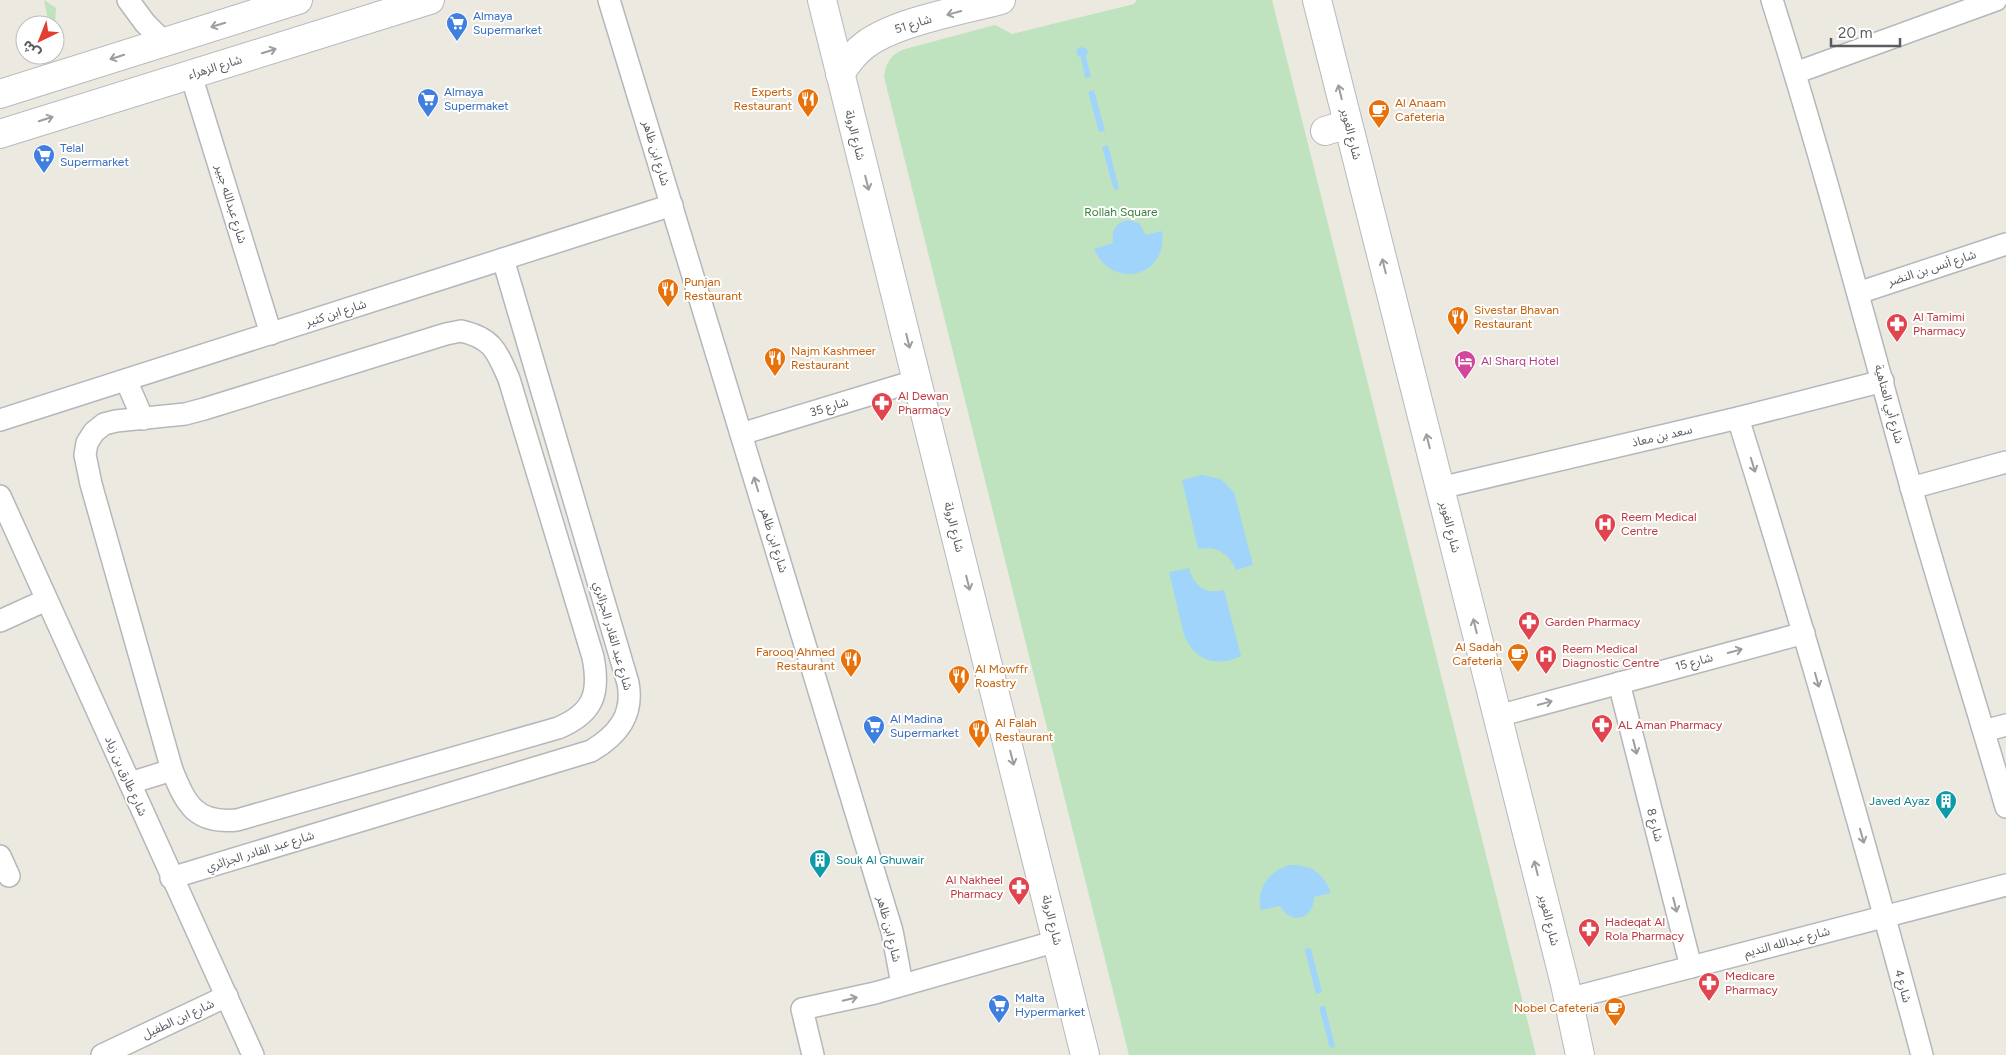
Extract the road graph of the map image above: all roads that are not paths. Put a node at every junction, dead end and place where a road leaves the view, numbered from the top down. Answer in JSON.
{"nodes":[{"id":1,"x":128,"y":0,"type":"edge"},
{"id":2,"x":298,"y":0,"type":"edge"},
{"id":3,"x":430,"y":0,"type":"edge"},
{"id":4,"x":609,"y":0,"type":"edge"},
{"id":5,"x":822,"y":0,"type":"edge"},
{"id":6,"x":1001,"y":0,"type":"edge"},
{"id":7,"x":1317,"y":0,"type":"edge"},
{"id":8,"x":1772,"y":0,"type":"edge"},
{"id":9,"x":1996,"y":0,"type":"edge"},
{"id":10,"x":164,"y":42,"type":"junction"},
{"id":11,"x":1795,"y":73,"type":"junction"},
{"id":12,"x":840,"y":74,"type":"junction"},
{"id":13,"x":191,"y":75,"type":"junction"},
{"id":14,"x":0,"y":94,"type":"edge"},
{"id":15,"x":0,"y":134,"type":"edge"},
{"id":16,"x":672,"y":205,"type":"junction"},
{"id":17,"x":2006,"y":244,"type":"edge"},
{"id":18,"x":503,"y":259,"type":"junction"},
{"id":19,"x":1858,"y":292,"type":"junction"},
{"id":20,"x":271,"y":334,"type":"junction"},
{"id":21,"x":535,"y":369,"type":"junction"},
{"id":22,"x":126,"y":380,"type":"junction"},
{"id":23,"x":509,"y":380,"type":"junction"},
{"id":24,"x":918,"y":380,"type":"junction"},
{"id":25,"x":1883,"y":381,"type":"junction"},
{"id":26,"x":1738,"y":418,"type":"junction"},
{"id":27,"x":143,"y":419,"type":"junction"},
{"id":28,"x":0,"y":420,"type":"edge"},
{"id":29,"x":741,"y":434,"type":"junction"},
{"id":30,"x":2006,"y":462,"type":"edge"},
{"id":31,"x":1440,"y":488,"type":"junction"},
{"id":32,"x":1911,"y":488,"type":"junction"},
{"id":33,"x":0,"y":496,"type":"edge"},
{"id":34,"x":46,"y":600,"type":"junction"},
{"id":35,"x":0,"y":621,"type":"edge"},
{"id":36,"x":1804,"y":633,"type":"junction"},
{"id":37,"x":1619,"y":683,"type":"junction"},
{"id":38,"x":1498,"y":716,"type":"junction"},
{"id":39,"x":2006,"y":725,"type":"edge"},
{"id":40,"x":1984,"y":731,"type":"junction"},
{"id":41,"x":536,"y":733,"type":"junction"},
{"id":42,"x":544,"y":766,"type":"junction"},
{"id":43,"x":172,"y":770,"type":"junction"},
{"id":44,"x":130,"y":783,"type":"junction"},
{"id":45,"x":2006,"y":807,"type":"edge"},
{"id":46,"x":0,"y":856,"type":"edge"},
{"id":47,"x":10,"y":876,"type":"dead end"},
{"id":48,"x":171,"y":878,"type":"junction"},
{"id":49,"x":2006,"y":885,"type":"edge"},
{"id":50,"x":1885,"y":917,"type":"junction"},
{"id":51,"x":1057,"y":941,"type":"junction"},
{"id":52,"x":1691,"y":967,"type":"junction"},
{"id":53,"x":902,"y":984,"type":"junction"},
{"id":54,"x":227,"y":996,"type":"junction"},
{"id":55,"x":1568,"y":999,"type":"junction"},
{"id":56,"x":1579,"y":1054,"type":"edge"},
{"id":57,"x":102,"y":1055,"type":"edge"},
{"id":58,"x":253,"y":1055,"type":"edge"},
{"id":59,"x":813,"y":1055,"type":"edge"},
{"id":60,"x":1085,"y":1055,"type":"edge"},
{"id":61,"x":1922,"y":1055,"type":"edge"}],
"edges":[{"from":1,"to":10,"type":"street"},
{"from":2,"to":10,"type":"street","one_way":true},
{"from":13,"to":3,"type":"street","name":"شارع الزهراء","one_way":true},
{"from":4,"to":16,"type":"street","name":"شارع ابن ظاهر"},
{"from":5,"to":12,"type":"street","name":"شارع الرولة"},
{"from":6,"to":12,"type":"street","name":"شارع 51","one_way":true},
{"from":31,"to":7,"type":"street","name":"شارع الغوير","one_way":true},
{"from":8,"to":11,"type":"street","name":"شارع أبي العتاهية"},
{"from":9,"to":11,"type":"street"},
{"from":10,"to":14,"type":"street","one_way":true},
{"from":11,"to":19,"type":"street","name":"شارع أبي العتاهية"},
{"from":12,"to":24,"type":"street","name":"شارع الرولة","one_way":true},
{"from":15,"to":13,"type":"street","name":"شارع الزهراء","one_way":true},
{"from":13,"to":20,"type":"street","name":"شارع عبدالله جبير"},
{"from":16,"to":18,"type":"street","name":"شارع ابن كثير"},
{"from":16,"to":29,"type":"street","name":"شارع ابن ظاهر"},
{"from":17,"to":19,"type":"street","name":"شارع أنس بن النضر"},
{"from":18,"to":20,"type":"street","name":"شارع ابن كثير"},
{"from":18,"to":21,"type":"street","name":"شارع عبد القادر الجزائري"},
{"from":19,"to":25,"type":"street","name":"شارع أبي العتاهية"},
{"from":20,"to":22,"type":"street","name":"شارع ابن كثير"},
{"from":21,"to":23,"type":"street"},
{"from":21,"to":42,"type":"street","name":"شارع عبد القادر الجزائري"},
{"from":22,"to":27,"type":"street"},
{"from":22,"to":28,"type":"street","name":"شارع ابن كثير"},
{"from":23,"to":27,"type":"street"},
{"from":23,"to":41,"type":"street"},
{"from":24,"to":29,"type":"street","name":"شارع 35"},
{"from":24,"to":51,"type":"street","name":"شارع الرولة","one_way":true},
{"from":25,"to":26,"type":"street","name":"سعد بن معاذ"},
{"from":25,"to":32,"type":"street","name":"شارع أبي العتاهية"},
{"from":26,"to":31,"type":"street","name":"سعد بن معاذ"},
{"from":26,"to":36,"type":"street","name":"شارع 4","one_way":true},
{"from":27,"to":43,"type":"street"},
{"from":53,"to":29,"type":"street","name":"شارع ابن ظاهر","one_way":true},
{"from":30,"to":32,"type":"street"},
{"from":38,"to":31,"type":"street","name":"شارع الغوير","one_way":true},
{"from":32,"to":40,"type":"street","name":"شارع أبي العتاهية"},
{"from":33,"to":34,"type":"street","name":"شارع طارق بن زياد"},
{"from":34,"to":35,"type":"street"},
{"from":34,"to":44,"type":"street","name":"شارع طارق بن زياد"},
{"from":37,"to":36,"type":"street","name":"شارع 15","one_way":true},
{"from":36,"to":50,"type":"street","name":"شارع 4","one_way":true},
{"from":38,"to":37,"type":"street","name":"شارع 15","one_way":true},
{"from":37,"to":52,"type":"street","name":"شارع 8","one_way":true},
{"from":55,"to":38,"type":"street","name":"شارع الغوير","one_way":true},
{"from":39,"to":40,"type":"street"},
{"from":40,"to":45,"type":"street","name":"شارع أبي العتاهية"},
{"from":41,"to":42,"type":"street"},
{"from":41,"to":43,"type":"street"},
{"from":42,"to":48,"type":"street","name":"شارع عبد القادر الجزائري"},
{"from":43,"to":44,"type":"street"},
{"from":44,"to":48,"type":"street","name":"شارع طارق بن زياد"},
{"from":46,"to":47,"type":"street"},
{"from":48,"to":54,"type":"street","name":"شارع طارق بن زياد"},
{"from":49,"to":50,"type":"street","name":"شارع عبدالله النديم"},
{"from":50,"to":52,"type":"street","name":"شارع عبدالله النديم"},
{"from":50,"to":61,"type":"street","name":"شارع 4"},
{"from":51,"to":53,"type":"street"},
{"from":51,"to":60,"type":"street","name":"شارع الرولة"},
{"from":52,"to":55,"type":"street","name":"شارع عبدالله النديم"},
{"from":59,"to":53,"type":"street","one_way":true},
{"from":54,"to":57,"type":"street","name":"شارع ابن الطفيل"},
{"from":54,"to":58,"type":"street","name":"شارع طارق بن زياد"},
{"from":55,"to":56,"type":"street","name":"شارع الغوير"}]}
